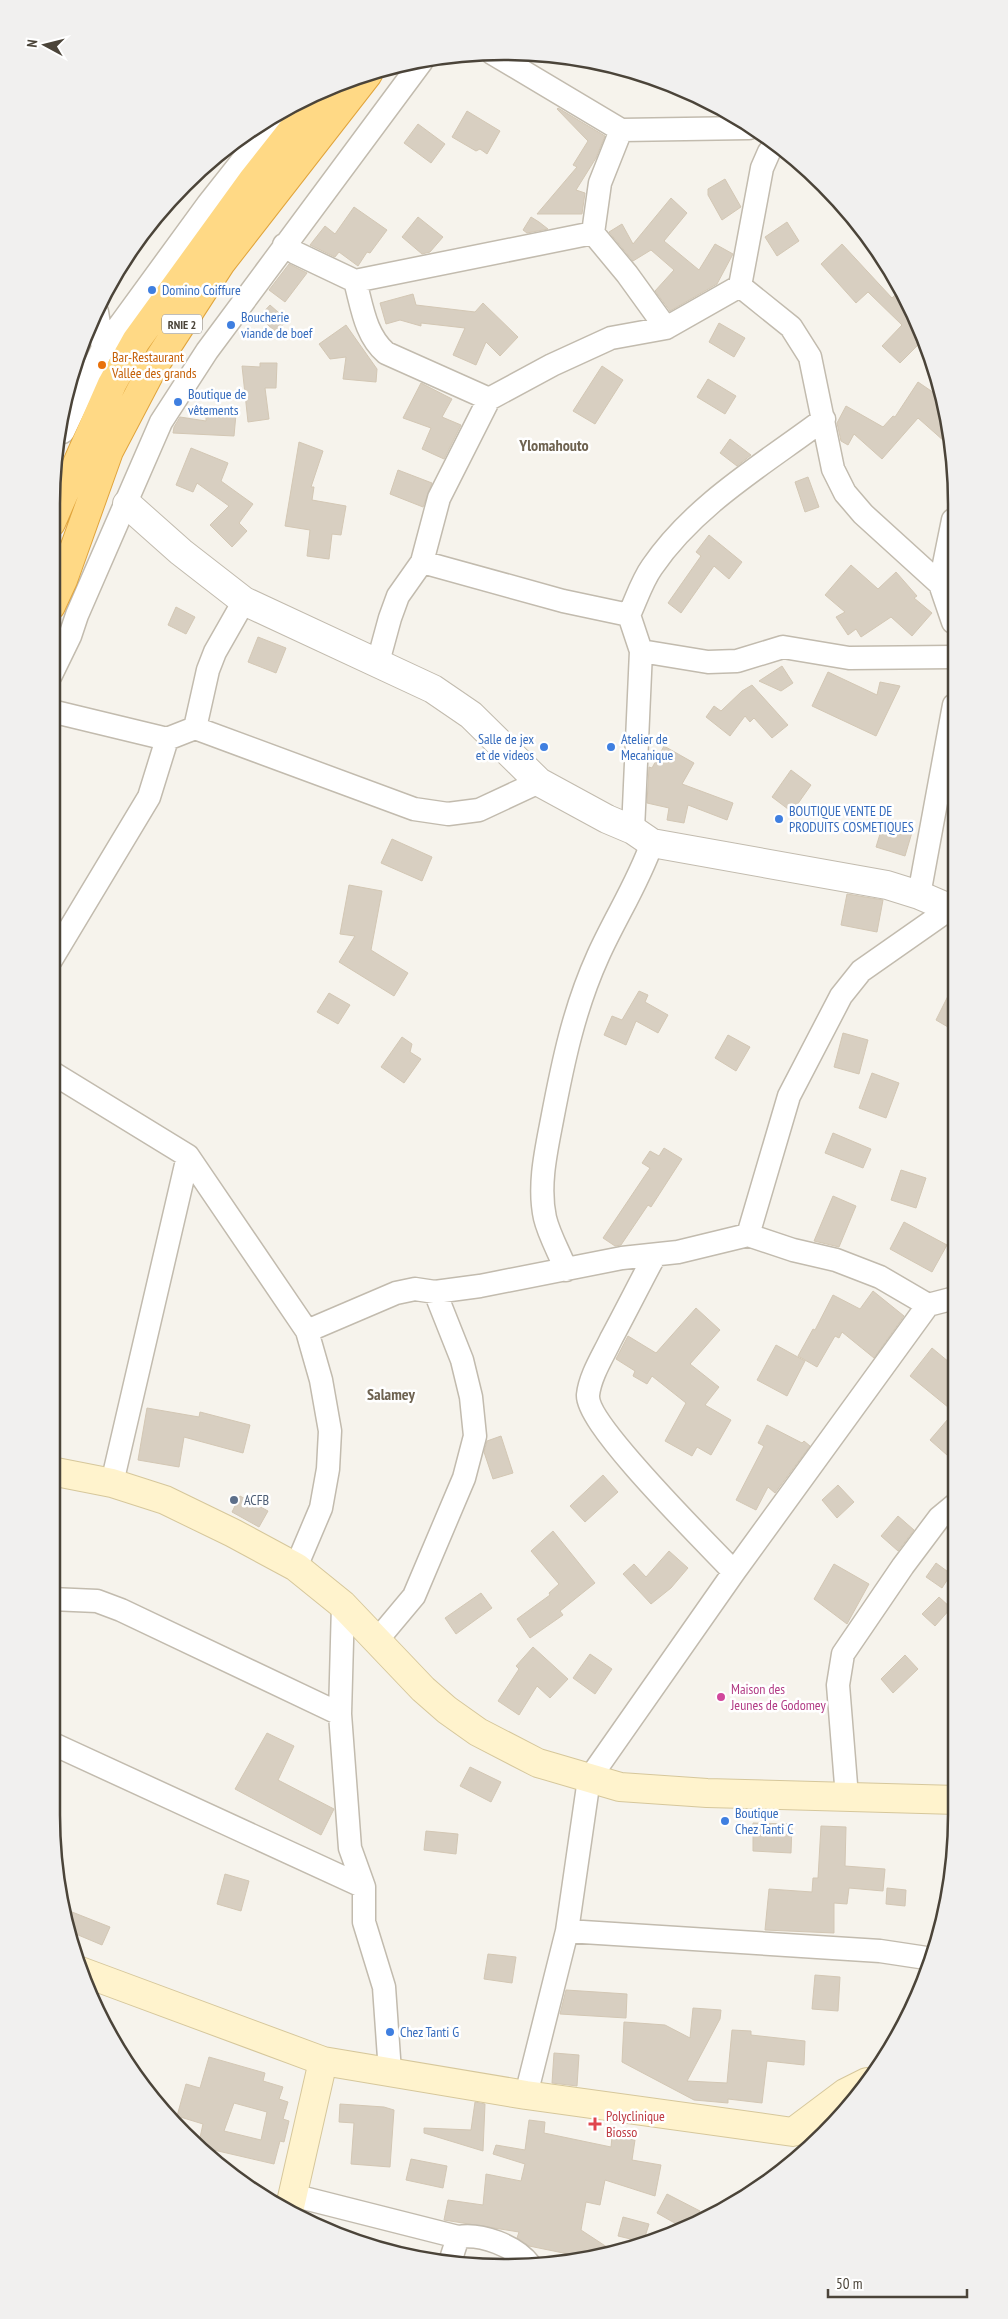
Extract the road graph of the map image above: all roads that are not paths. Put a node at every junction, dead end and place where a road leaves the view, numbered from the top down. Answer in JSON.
{"nodes":[{"id":1,"x":504,"y":60,"type":"edge"},
{"id":2,"x":416,"y":69,"type":"edge"},
{"id":3,"x":360,"y":84,"type":"edge"},
{"id":4,"x":313,"y":104,"type":"edge"},
{"id":5,"x":268,"y":128,"type":"edge"},
{"id":6,"x":740,"y":128,"type":"edge"},
{"id":7,"x":620,"y":130,"type":"junction"},
{"id":8,"x":771,"y":150,"type":"edge"},
{"id":9,"x":593,"y":233,"type":"junction"},
{"id":10,"x":284,"y":245,"type":"junction"},
{"id":11,"x":355,"y":281,"type":"junction"},
{"id":12,"x":740,"y":286,"type":"junction"},
{"id":13,"x":98,"y":324,"type":"edge"},
{"id":14,"x":666,"y":328,"type":"junction"},
{"id":15,"x":103,"y":348,"type":"junction"},
{"id":16,"x":489,"y":399,"type":"junction"},
{"id":17,"x":824,"y":419,"type":"junction"},
{"id":18,"x":68,"y":421,"type":"edge"},
{"id":19,"x":60,"y":502,"type":"edge"},
{"id":20,"x":127,"y":504,"type":"junction"},
{"id":21,"x":948,"y":545,"type":"edge"},
{"id":22,"x":422,"y":562,"type":"junction"},
{"id":23,"x":940,"y":584,"type":"junction"},
{"id":24,"x":60,"y":586,"type":"edge"},
{"id":25,"x":244,"y":602,"type":"junction"},
{"id":26,"x":948,"y":607,"type":"edge"},
{"id":27,"x":629,"y":616,"type":"junction"},
{"id":28,"x":641,"y":650,"type":"junction"},
{"id":29,"x":60,"y":656,"type":"edge"},
{"id":30,"x":948,"y":658,"type":"edge"},
{"id":31,"x":378,"y":662,"type":"junction"},
{"id":32,"x":60,"y":713,"type":"edge"},
{"id":33,"x":195,"y":728,"type":"junction"},
{"id":34,"x":948,"y":738,"type":"edge"},
{"id":35,"x":167,"y":739,"type":"junction"},
{"id":36,"x":540,"y":782,"type":"junction"},
{"id":37,"x":643,"y":836,"type":"junction"},
{"id":38,"x":919,"y":895,"type":"junction"},
{"id":39,"x":948,"y":907,"type":"edge"},
{"id":40,"x":948,"y":912,"type":"edge"},
{"id":41,"x":60,"y":945,"type":"edge"},
{"id":42,"x":60,"y":1078,"type":"edge"},
{"id":43,"x":188,"y":1156,"type":"junction"},
{"id":44,"x":748,"y":1235,"type":"junction"},
{"id":45,"x":655,"y":1255,"type":"junction"},
{"id":46,"x":566,"y":1270,"type":"junction"},
{"id":47,"x":435,"y":1292,"type":"junction"},
{"id":48,"x":948,"y":1300,"type":"edge"},
{"id":49,"x":928,"y":1304,"type":"junction"},
{"id":50,"x":307,"y":1331,"type":"junction"},
{"id":51,"x":60,"y":1473,"type":"edge"},
{"id":52,"x":112,"y":1484,"type":"junction"},
{"id":53,"x":948,"y":1511,"type":"edge"},
{"id":54,"x":296,"y":1567,"type":"junction"},
{"id":55,"x":734,"y":1572,"type":"junction"},
{"id":56,"x":60,"y":1599,"type":"edge"},
{"id":57,"x":343,"y":1605,"type":"junction"},
{"id":58,"x":378,"y":1639,"type":"junction"},
{"id":59,"x":340,"y":1714,"type":"junction"},
{"id":60,"x":60,"y":1747,"type":"edge"},
{"id":61,"x":589,"y":1779,"type":"junction"},
{"id":62,"x":847,"y":1797,"type":"junction"},
{"id":63,"x":948,"y":1800,"type":"edge"},
{"id":64,"x":364,"y":1888,"type":"junction"},
{"id":65,"x":567,"y":1930,"type":"junction"},
{"id":66,"x":924,"y":1958,"type":"edge"},
{"id":67,"x":90,"y":1975,"type":"edge"},
{"id":68,"x":323,"y":2061,"type":"junction"},
{"id":69,"x":390,"y":2072,"type":"junction"},
{"id":70,"x":853,"y":2089,"type":"edge"},
{"id":71,"x":526,"y":2095,"type":"junction"},
{"id":72,"x":806,"y":2133,"type":"edge"},
{"id":73,"x":291,"y":2203,"type":"edge"},
{"id":74,"x":458,"y":2238,"type":"junction"},
{"id":75,"x":452,"y":2256,"type":"edge"},
{"id":76,"x":525,"y":2258,"type":"edge"}],
"edges":[{"from":1,"to":7,"type":"street"},
{"from":2,"to":10,"type":"street"},
{"from":3,"to":24,"type":"highway","name":"RNIE 2","number":"RNIE 2"},
{"from":4,"to":19,"type":"highway","name":"RNIE 2","number":"RNIE 2"},
{"from":5,"to":15,"type":"street"},
{"from":6,"to":7,"type":"street"},
{"from":7,"to":9,"type":"street"},
{"from":8,"to":12,"type":"street"},
{"from":9,"to":11,"type":"street"},
{"from":9,"to":14,"type":"street"},
{"from":10,"to":11,"type":"street"},
{"from":10,"to":20,"type":"street"},
{"from":11,"to":16,"type":"street"},
{"from":12,"to":14,"type":"street"},
{"from":12,"to":17,"type":"street"},
{"from":13,"to":15,"type":"street"},
{"from":14,"to":16,"type":"street"},
{"from":15,"to":18,"type":"street"},
{"from":16,"to":22,"type":"street"},
{"from":17,"to":23,"type":"street"},
{"from":17,"to":27,"type":"street"},
{"from":20,"to":25,"type":"street"},
{"from":20,"to":29,"type":"street"},
{"from":21,"to":23,"type":"street"},
{"from":22,"to":27,"type":"street"},
{"from":22,"to":31,"type":"street"},
{"from":23,"to":26,"type":"street"},
{"from":25,"to":31,"type":"street"},
{"from":25,"to":33,"type":"street"},
{"from":27,"to":28,"type":"street"},
{"from":28,"to":30,"type":"street"},
{"from":28,"to":37,"type":"street"},
{"from":31,"to":36,"type":"street"},
{"from":32,"to":35,"type":"street"},
{"from":33,"to":35,"type":"street"},
{"from":33,"to":36,"type":"street"},
{"from":34,"to":38,"type":"street"},
{"from":35,"to":41,"type":"street"},
{"from":36,"to":37,"type":"street"},
{"from":37,"to":38,"type":"street"},
{"from":37,"to":46,"type":"street"},
{"from":38,"to":39,"type":"street"},
{"from":40,"to":44,"type":"street"},
{"from":42,"to":43,"type":"street"},
{"from":43,"to":50,"type":"street"},
{"from":43,"to":52,"type":"street"},
{"from":44,"to":45,"type":"street"},
{"from":44,"to":49,"type":"street"},
{"from":45,"to":46,"type":"street"},
{"from":45,"to":55,"type":"street"},
{"from":46,"to":47,"type":"street"},
{"from":47,"to":50,"type":"street"},
{"from":47,"to":58,"type":"street"},
{"from":48,"to":49,"type":"street"},
{"from":49,"to":55,"type":"street"},
{"from":50,"to":54,"type":"street"},
{"from":51,"to":52,"type":"main road"},
{"from":52,"to":54,"type":"main road"},
{"from":53,"to":62,"type":"street"},
{"from":54,"to":57,"type":"main road"},
{"from":55,"to":61,"type":"street"},
{"from":56,"to":59,"type":"street"},
{"from":57,"to":58,"type":"main road"},
{"from":57,"to":59,"type":"street"},
{"from":58,"to":61,"type":"main road"},
{"from":59,"to":64,"type":"street"},
{"from":60,"to":64,"type":"street"},
{"from":61,"to":62,"type":"main road"},
{"from":61,"to":65,"type":"street"},
{"from":62,"to":63,"type":"main road"},
{"from":64,"to":69,"type":"street"},
{"from":65,"to":66,"type":"street"},
{"from":65,"to":71,"type":"street"},
{"from":67,"to":68,"type":"main road"},
{"from":68,"to":69,"type":"main road"},
{"from":68,"to":73,"type":"main road"},
{"from":69,"to":71,"type":"main road"},
{"from":70,"to":72,"type":"main road"},
{"from":71,"to":72,"type":"main road"},
{"from":73,"to":74,"type":"street"},
{"from":74,"to":75,"type":"street"},
{"from":74,"to":76,"type":"street"}]}
